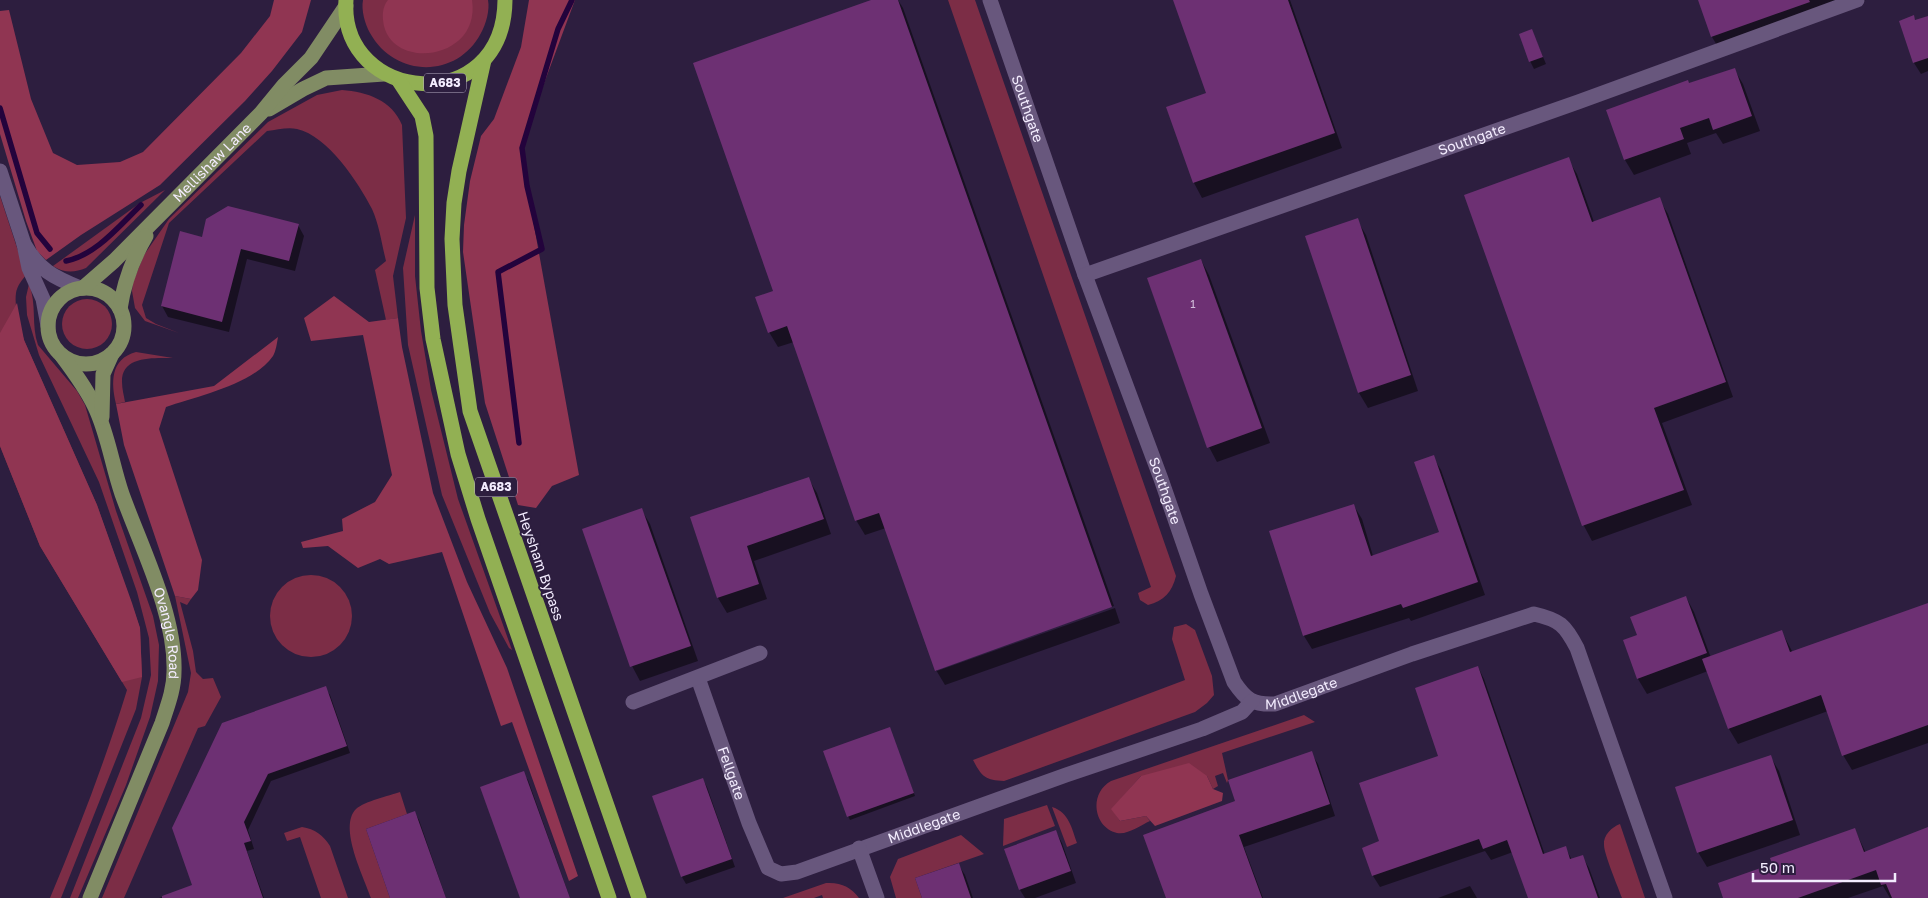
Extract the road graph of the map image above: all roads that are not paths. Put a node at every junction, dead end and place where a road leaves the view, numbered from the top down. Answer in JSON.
{"nodes":[{"id":1,"x":506,"y":0,"type":"edge"},
{"id":2,"x":990,"y":0,"type":"edge"},
{"id":3,"x":1856,"y":0,"type":"edge"},
{"id":4,"x":346,"y":3,"type":"edge"},
{"id":5,"x":484,"y":60,"type":"junction"},
{"id":6,"x":384,"y":74,"type":"junction"},
{"id":7,"x":399,"y":81,"type":"junction"},
{"id":8,"x":261,"y":113,"type":"junction"},
{"id":9,"x":0,"y":171,"type":"edge"},
{"id":10,"x":162,"y":212,"type":"junction"},
{"id":11,"x":24,"y":244,"type":"junction"},
{"id":12,"x":1085,"y":275,"type":"junction"},
{"id":13,"x":82,"y":288,"type":"junction"},
{"id":14,"x":120,"y":309,"type":"junction"},
{"id":15,"x":48,"y":326,"type":"junction"},
{"id":16,"x":112,"y":354,"type":"junction"},
{"id":17,"x":62,"y":356,"type":"junction"},
{"id":18,"x":102,"y":421,"type":"junction"},
{"id":19,"x":760,"y":653,"type":"dead end"},
{"id":20,"x":698,"y":678,"type":"junction"},
{"id":21,"x":1252,"y":701,"type":"junction"},
{"id":22,"x":633,"y":702,"type":"dead end"},
{"id":23,"x":859,"y":848,"type":"junction"},
{"id":24,"x":768,"y":868,"type":"joint"},
{"id":25,"x":90,"y":898,"type":"edge"},
{"id":26,"x":609,"y":898,"type":"edge"},
{"id":27,"x":638,"y":898,"type":"edge"},
{"id":28,"x":877,"y":898,"type":"edge"},
{"id":29,"x":1665,"y":898,"type":"edge"}],
"edges":[{"from":1,"to":5,"type":"highway","number":"A683"},
{"from":2,"to":12,"type":"street","name":"Southgate"},
{"from":3,"to":12,"type":"street","name":"Southgate"},
{"from":4,"to":6,"type":"highway","number":"A683"},
{"from":4,"to":8,"type":"main road","name":"Mellishaw Lane"},
{"from":5,"to":7,"type":"highway","number":"A683"},
{"from":5,"to":27,"type":"highway","name":"Heysham Bypass","number":"A683"},
{"from":6,"to":7,"type":"highway","number":"A683"},
{"from":6,"to":8,"type":"main road","name":"Mellishaw Lane"},
{"from":7,"to":26,"type":"highway","number":"A683"},
{"from":8,"to":10,"type":"main road","name":"Mellishaw Lane"},
{"from":9,"to":11,"type":"street"},
{"from":10,"to":13,"type":"main road","name":"Mellishaw Lane"},
{"from":10,"to":14,"type":"main road","name":"Mellishaw Lane"},
{"from":11,"to":13,"type":"street"},
{"from":11,"to":15,"type":"street"},
{"from":12,"to":21,"type":"street","name":"Southgate"},
{"from":13,"to":14,"type":"main road"},
{"from":13,"to":15,"type":"main road"},
{"from":14,"to":16,"type":"main road"},
{"from":15,"to":17,"type":"main road"},
{"from":16,"to":17,"type":"main road"},
{"from":16,"to":18,"type":"main road","name":"Ovangle Road"},
{"from":17,"to":18,"type":"main road","name":"Ovangle Road"},
{"from":18,"to":25,"type":"main road","name":"Ovangle Road"},
{"from":19,"to":20,"type":"street"},
{"from":20,"to":22,"type":"street"},
{"from":20,"to":24,"type":"street","name":"Fellgate"},
{"from":21,"to":23,"type":"street","name":"Middlegate"},
{"from":21,"to":29,"type":"street","name":"Middlegate"},
{"from":23,"to":24,"type":"street","name":"Middlegate"},
{"from":23,"to":28,"type":"street"}]}
